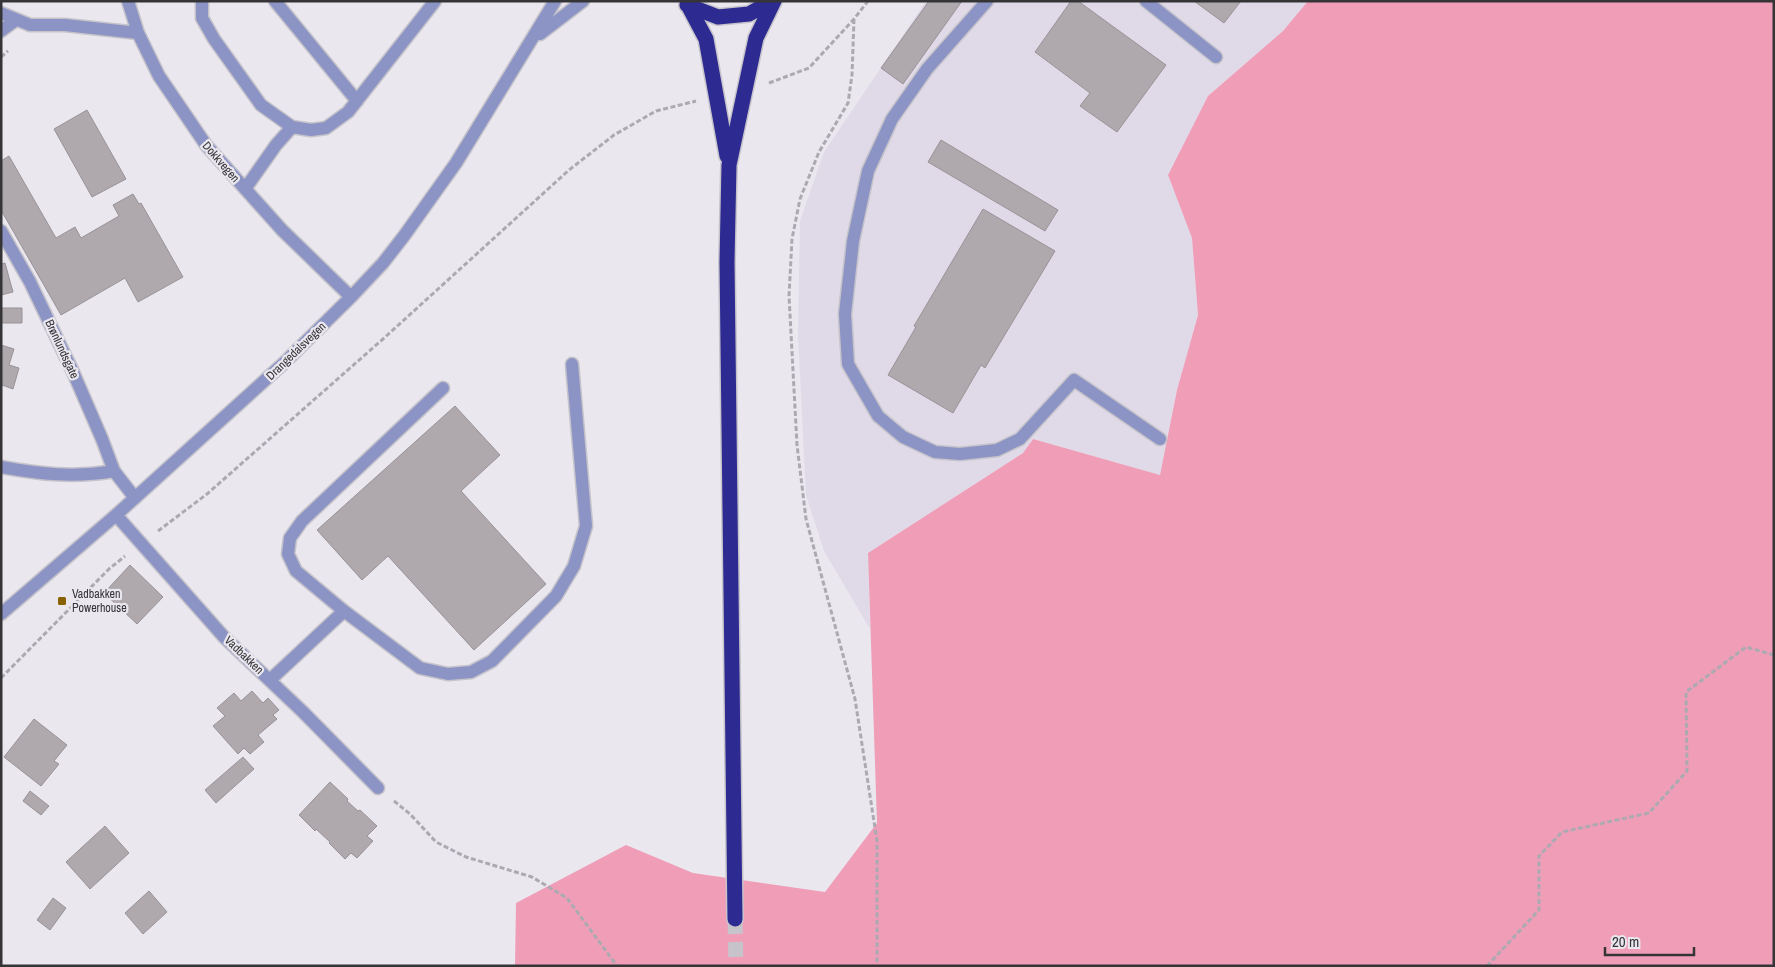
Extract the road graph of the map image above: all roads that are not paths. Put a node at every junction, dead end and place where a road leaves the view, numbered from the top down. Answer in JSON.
{"nodes":[{"id":1,"x":128,"y":1,"type":"edge"},
{"id":2,"x":202,"y":1,"type":"edge"},
{"id":3,"x":275,"y":1,"type":"edge"},
{"id":4,"x":435,"y":1,"type":"edge"},
{"id":5,"x":555,"y":1,"type":"edge"},
{"id":6,"x":583,"y":1,"type":"edge"},
{"id":7,"x":773,"y":1,"type":"edge"},
{"id":8,"x":986,"y":1,"type":"edge"},
{"id":9,"x":1146,"y":1,"type":"edge"},
{"id":10,"x":684,"y":3,"type":"edge"},
{"id":11,"x":1,"y":13,"type":"edge"},
{"id":12,"x":16,"y":20,"type":"junction"},
{"id":13,"x":1,"y":32,"type":"edge"},
{"id":14,"x":138,"y":33,"type":"junction"},
{"id":15,"x":534,"y":39,"type":"junction"},
{"id":16,"x":1216,"y":57,"type":"dead end"},
{"id":17,"x":357,"y":102,"type":"junction"},
{"id":18,"x":292,"y":127,"type":"junction"},
{"id":19,"x":729,"y":165,"type":"junction"},
{"id":20,"x":245,"y":189,"type":"junction"},
{"id":21,"x":1,"y":231,"type":"edge"},
{"id":22,"x":351,"y":297,"type":"junction"},
{"id":23,"x":572,"y":364,"type":"dead end"},
{"id":24,"x":443,"y":388,"type":"dead end"},
{"id":25,"x":1160,"y":438,"type":"dead end"},
{"id":26,"x":1,"y":467,"type":"edge"},
{"id":27,"x":114,"y":472,"type":"junction"},
{"id":28,"x":135,"y":498,"type":"junction"},
{"id":29,"x":116,"y":515,"type":"junction"},
{"id":30,"x":344,"y":610,"type":"junction"},
{"id":31,"x":1,"y":614,"type":"edge"},
{"id":32,"x":270,"y":680,"type":"junction"},
{"id":33,"x":378,"y":788,"type":"road end"},
{"id":34,"x":735,"y":919,"type":"tunnel mouth"}],
"edges":[{"from":1,"to":14,"type":"street","name":"Dokkvegen"},
{"from":2,"to":18,"type":"street"},
{"from":3,"to":17,"type":"street"},
{"from":4,"to":17,"type":"street"},
{"from":5,"to":15,"type":"street","name":"Drangedalsvegen"},
{"from":6,"to":15,"type":"street","name":"Drangedalsvegen"},
{"from":7,"to":10,"type":"highway"},
{"from":7,"to":19,"type":"highway"},
{"from":8,"to":25,"type":"street"},
{"from":9,"to":16,"type":"street"},
{"from":10,"to":19,"type":"highway"},
{"from":11,"to":12,"type":"street"},
{"from":12,"to":13,"type":"street"},
{"from":12,"to":14,"type":"street"},
{"from":14,"to":20,"type":"street","name":"Dokkvegen"},
{"from":15,"to":22,"type":"street","name":"Drangedalsvegen"},
{"from":17,"to":18,"type":"street"},
{"from":18,"to":20,"type":"street"},
{"from":19,"to":34,"type":"highway"},
{"from":20,"to":22,"type":"street","name":"Dokkvegen"},
{"from":21,"to":27,"type":"street","name":"Brønlundsgate"},
{"from":22,"to":28,"type":"street","name":"Drangedalsvegen"},
{"from":23,"to":30,"type":"street"},
{"from":24,"to":30,"type":"street"},
{"from":26,"to":27,"type":"street"},
{"from":27,"to":28,"type":"street","name":"Brønlundsgate"},
{"from":28,"to":29,"type":"street","name":"Drangedalsvegen"},
{"from":29,"to":31,"type":"street","name":"Drangedalsvegen"},
{"from":29,"to":32,"type":"street","name":"Vadbakken"},
{"from":30,"to":32,"type":"street"},
{"from":32,"to":33,"type":"street","name":"Vadbakken"}]}
